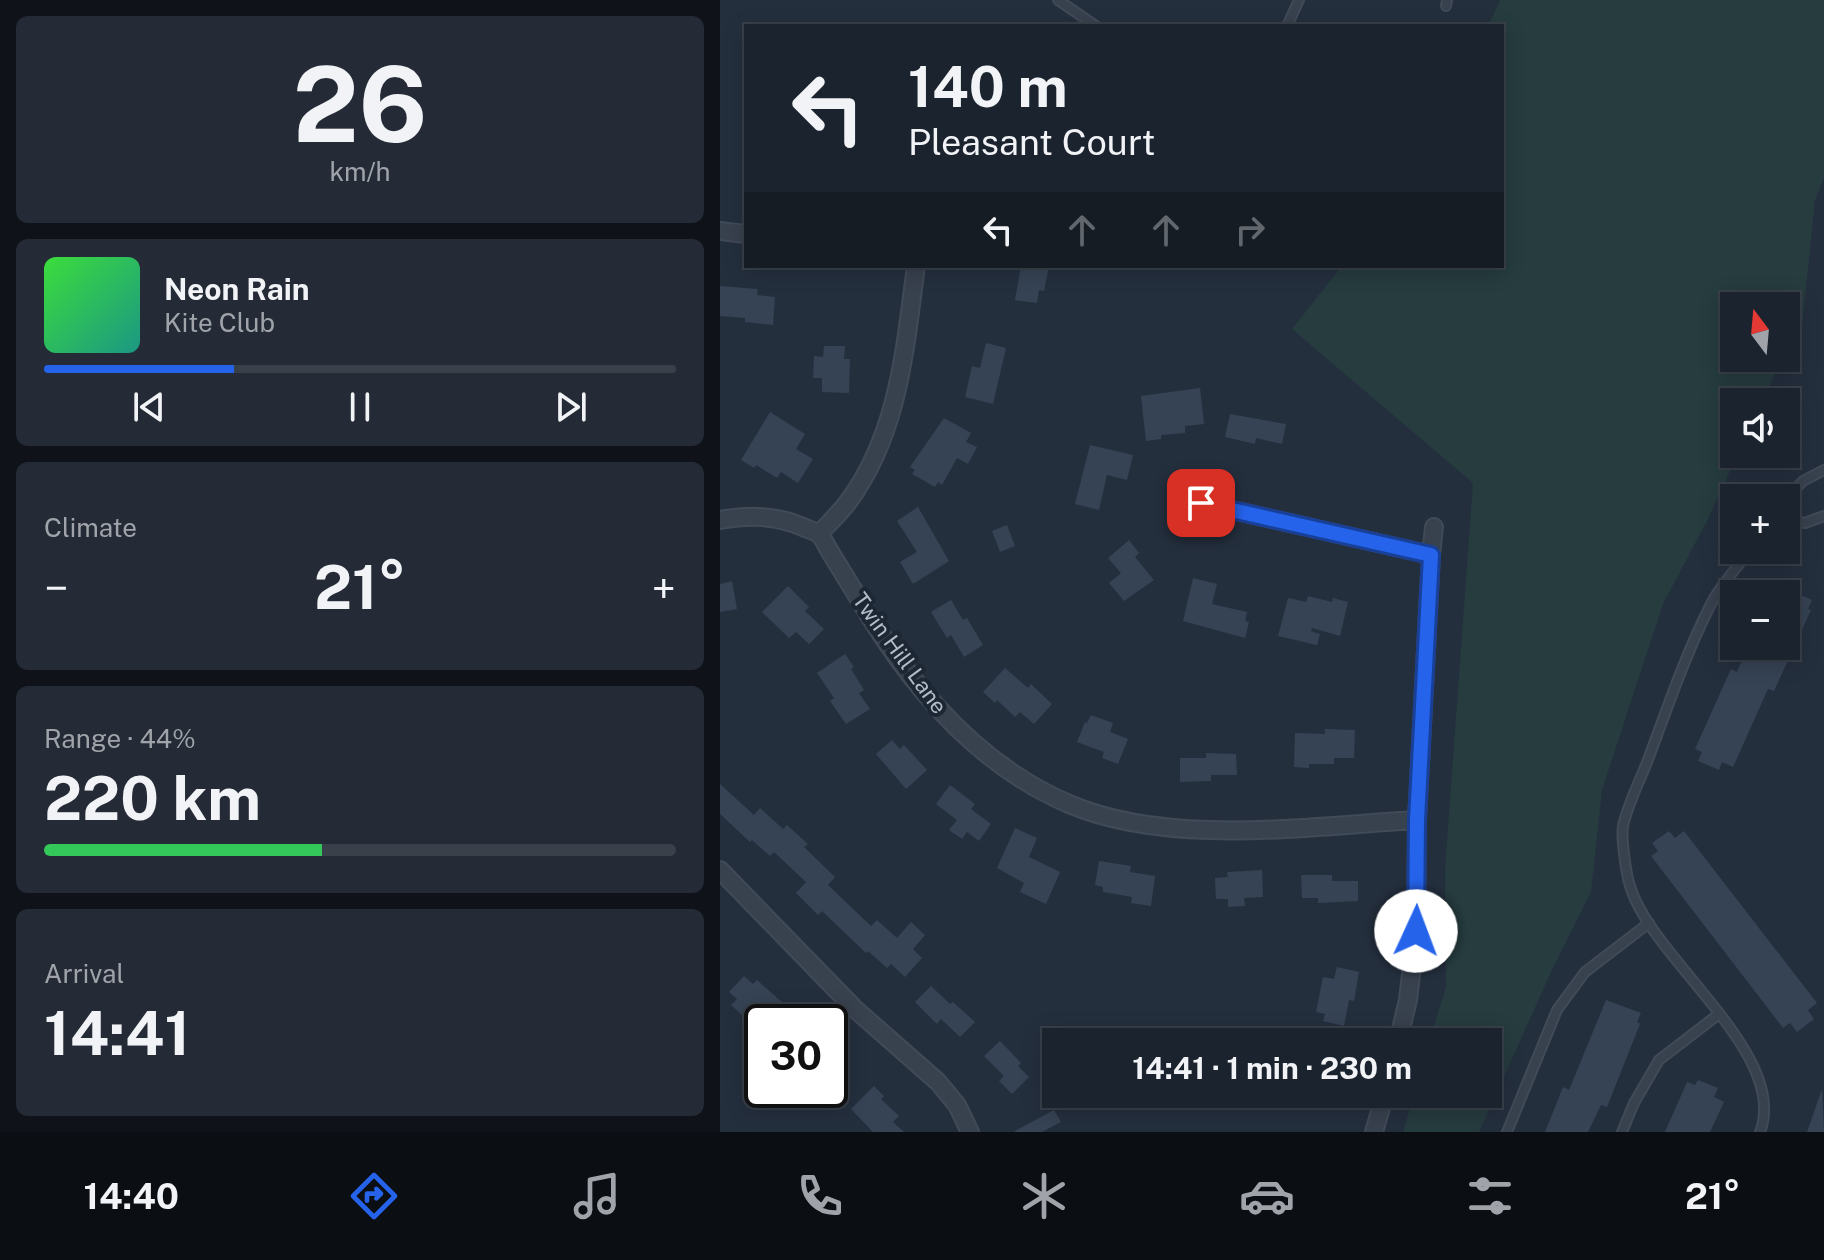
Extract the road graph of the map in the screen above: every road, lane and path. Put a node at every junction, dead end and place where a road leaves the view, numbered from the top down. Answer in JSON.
{"nodes":[{"id":1,"x":1058,"y":0,"type":"edge"},
{"id":2,"x":1299,"y":0,"type":"edge"},
{"id":3,"x":1093,"y":24,"type":"edge"},
{"id":4,"x":1288,"y":24,"type":"edge"},
{"id":5,"x":720,"y":231,"type":"edge"},
{"id":6,"x":744,"y":234,"type":"edge"},
{"id":7,"x":916,"y":268,"type":"edge"},
{"id":8,"x":1824,"y":470,"type":"edge"},
{"id":9,"x":1800,"y":484,"type":"edge"},
{"id":10,"x":1201,"y":503,"type":"dead end"},
{"id":11,"x":1824,"y":516,"type":"edge"},
{"id":12,"x":720,"y":520,"type":"edge"},
{"id":13,"x":1800,"y":522,"type":"edge"},
{"id":14,"x":1434,"y":527,"type":"dead end"},
{"id":15,"x":819,"y":534,"type":"junction"},
{"id":16,"x":1431,"y":555,"type":"junction"},
{"id":17,"x":1740,"y":564,"type":"edge"},
{"id":18,"x":1417,"y":820,"type":"junction"},
{"id":19,"x":720,"y":870,"type":"edge"},
{"id":20,"x":1649,"y":923,"type":"junction"},
{"id":21,"x":1719,"y":1014,"type":"junction"},
{"id":22,"x":1401,"y":1028,"type":"edge"},
{"id":23,"x":1381,"y":1108,"type":"edge"},
{"id":24,"x":970,"y":1132,"type":"edge"},
{"id":25,"x":1374,"y":1132,"type":"edge"},
{"id":26,"x":1507,"y":1132,"type":"edge"},
{"id":27,"x":1622,"y":1132,"type":"edge"},
{"id":28,"x":1760,"y":1132,"type":"edge"}],
"edges":[{"from":1,"to":3,"type":"lane"},
{"from":2,"to":4,"type":"lane"},
{"from":5,"to":6,"type":"street"},
{"from":7,"to":15,"type":"street"},
{"from":8,"to":9,"type":"lane"},
{"from":10,"to":16,"type":"street"},
{"from":11,"to":13,"type":"lane"},
{"from":12,"to":15,"type":"street"},
{"from":14,"to":16,"type":"street"},
{"from":15,"to":18,"type":"street","name":"Twin Hill Lane"},
{"from":16,"to":18,"type":"street"},
{"from":17,"to":20,"type":"lane"},
{"from":18,"to":22,"type":"street"},
{"from":19,"to":24,"type":"street"},
{"from":20,"to":21,"type":"lane"},
{"from":20,"to":26,"type":"lane"},
{"from":21,"to":27,"type":"lane"},
{"from":21,"to":28,"type":"lane"},
{"from":23,"to":25,"type":"street"}]}
